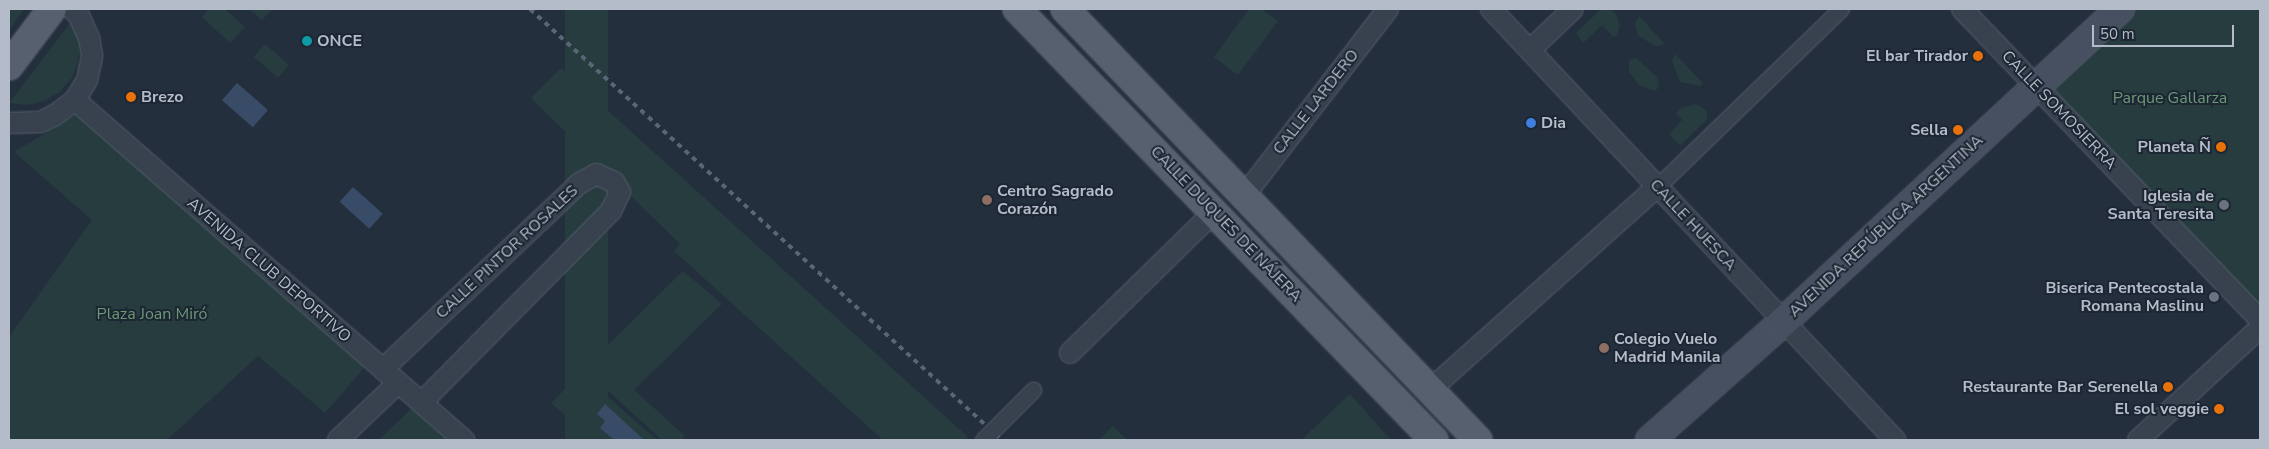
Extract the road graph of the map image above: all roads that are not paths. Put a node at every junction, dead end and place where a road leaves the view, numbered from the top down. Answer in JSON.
{"nodes":[{"id":1,"x":52,"y":9,"type":"edge"},
{"id":2,"x":72,"y":9,"type":"edge"},
{"id":3,"x":1017,"y":9,"type":"edge"},
{"id":4,"x":1065,"y":9,"type":"edge"},
{"id":5,"x":1388,"y":9,"type":"edge"},
{"id":6,"x":1491,"y":9,"type":"edge"},
{"id":7,"x":1573,"y":9,"type":"edge"},
{"id":8,"x":1841,"y":9,"type":"edge"},
{"id":9,"x":1962,"y":9,"type":"edge"},
{"id":10,"x":2120,"y":9,"type":"edge"},
{"id":11,"x":1530,"y":50,"type":"junction"},
{"id":12,"x":9,"y":66,"type":"edge"},
{"id":13,"x":2036,"y":86,"type":"junction"},
{"id":14,"x":75,"y":100,"type":"junction"},
{"id":15,"x":9,"y":123,"type":"edge"},
{"id":16,"x":1657,"y":187,"type":"junction"},
{"id":17,"x":1244,"y":196,"type":"junction"},
{"id":18,"x":1215,"y":211,"type":"junction"},
{"id":19,"x":2260,"y":320,"type":"edge"},
{"id":20,"x":1783,"y":322,"type":"junction"},
{"id":21,"x":2260,"y":328,"type":"edge"},
{"id":22,"x":1070,"y":353,"type":"dead end"},
{"id":23,"x":383,"y":369,"type":"junction"},
{"id":24,"x":398,"y":383,"type":"junction"},
{"id":25,"x":1431,"y":389,"type":"junction"},
{"id":26,"x":1033,"y":390,"type":"dead end"},
{"id":27,"x":421,"y":403,"type":"junction"},
{"id":28,"x":338,"y":440,"type":"edge"},
{"id":29,"x":464,"y":440,"type":"edge"},
{"id":30,"x":983,"y":440,"type":"edge"},
{"id":31,"x":1434,"y":440,"type":"edge"},
{"id":32,"x":1478,"y":440,"type":"edge"},
{"id":33,"x":1650,"y":440,"type":"edge"},
{"id":34,"x":1895,"y":440,"type":"edge"},
{"id":35,"x":2138,"y":440,"type":"edge"}],
"edges":[{"from":1,"to":12,"type":"main road"},
{"from":2,"to":14,"type":"street"},
{"from":3,"to":18,"type":"main road","name":"CALLE DUQUES DE NÁJERA"},
{"from":4,"to":17,"type":"main road","name":"CALLE DUQUES DE NÁJERA"},
{"from":5,"to":17,"type":"street","name":"CALLE LARDERO"},
{"from":6,"to":11,"type":"street","name":"CALLE HUESCA"},
{"from":7,"to":11,"type":"street"},
{"from":8,"to":16,"type":"street"},
{"from":9,"to":13,"type":"street","name":"CALLE SOMOSIERRA"},
{"from":10,"to":13,"type":"main road","name":"AVENIDA REPÚBLICA ARGENTINA"},
{"from":11,"to":16,"type":"street","name":"CALLE HUESCA"},
{"from":13,"to":19,"type":"street","name":"CALLE SOMOSIERRA"},
{"from":13,"to":20,"type":"main road","name":"AVENIDA REPÚBLICA ARGENTINA"},
{"from":14,"to":15,"type":"street"},
{"from":14,"to":23,"type":"street","name":"AVENIDA CLUB DEPORTIVO"},
{"from":16,"to":20,"type":"street","name":"CALLE HUESCA"},
{"from":16,"to":25,"type":"street"},
{"from":17,"to":25,"type":"main road","name":"CALLE DUQUES DE NÁJERA"},
{"from":18,"to":22,"type":"street"},
{"from":18,"to":31,"type":"main road","name":"CALLE DUQUES DE NÁJERA"},
{"from":20,"to":33,"type":"main road","name":"AVENIDA REPÚBLICA ARGENTINA"},
{"from":20,"to":34,"type":"street","name":"CALLE HUESCA"},
{"from":21,"to":35,"type":"street"},
{"from":23,"to":24,"type":"street","name":"AVENIDA CLUB DEPORTIVO"},
{"from":23,"to":27,"type":"street","name":"CALLE PINTOR ROSALES"},
{"from":24,"to":27,"type":"street","name":"AVENIDA CLUB DEPORTIVO"},
{"from":24,"to":28,"type":"street"},
{"from":25,"to":32,"type":"main road","name":"CALLE DUQUES DE NÁJERA"},
{"from":26,"to":30,"type":"street","bridge":true},
{"from":27,"to":29,"type":"street","name":"AVENIDA CLUB DEPORTIVO"}]}
